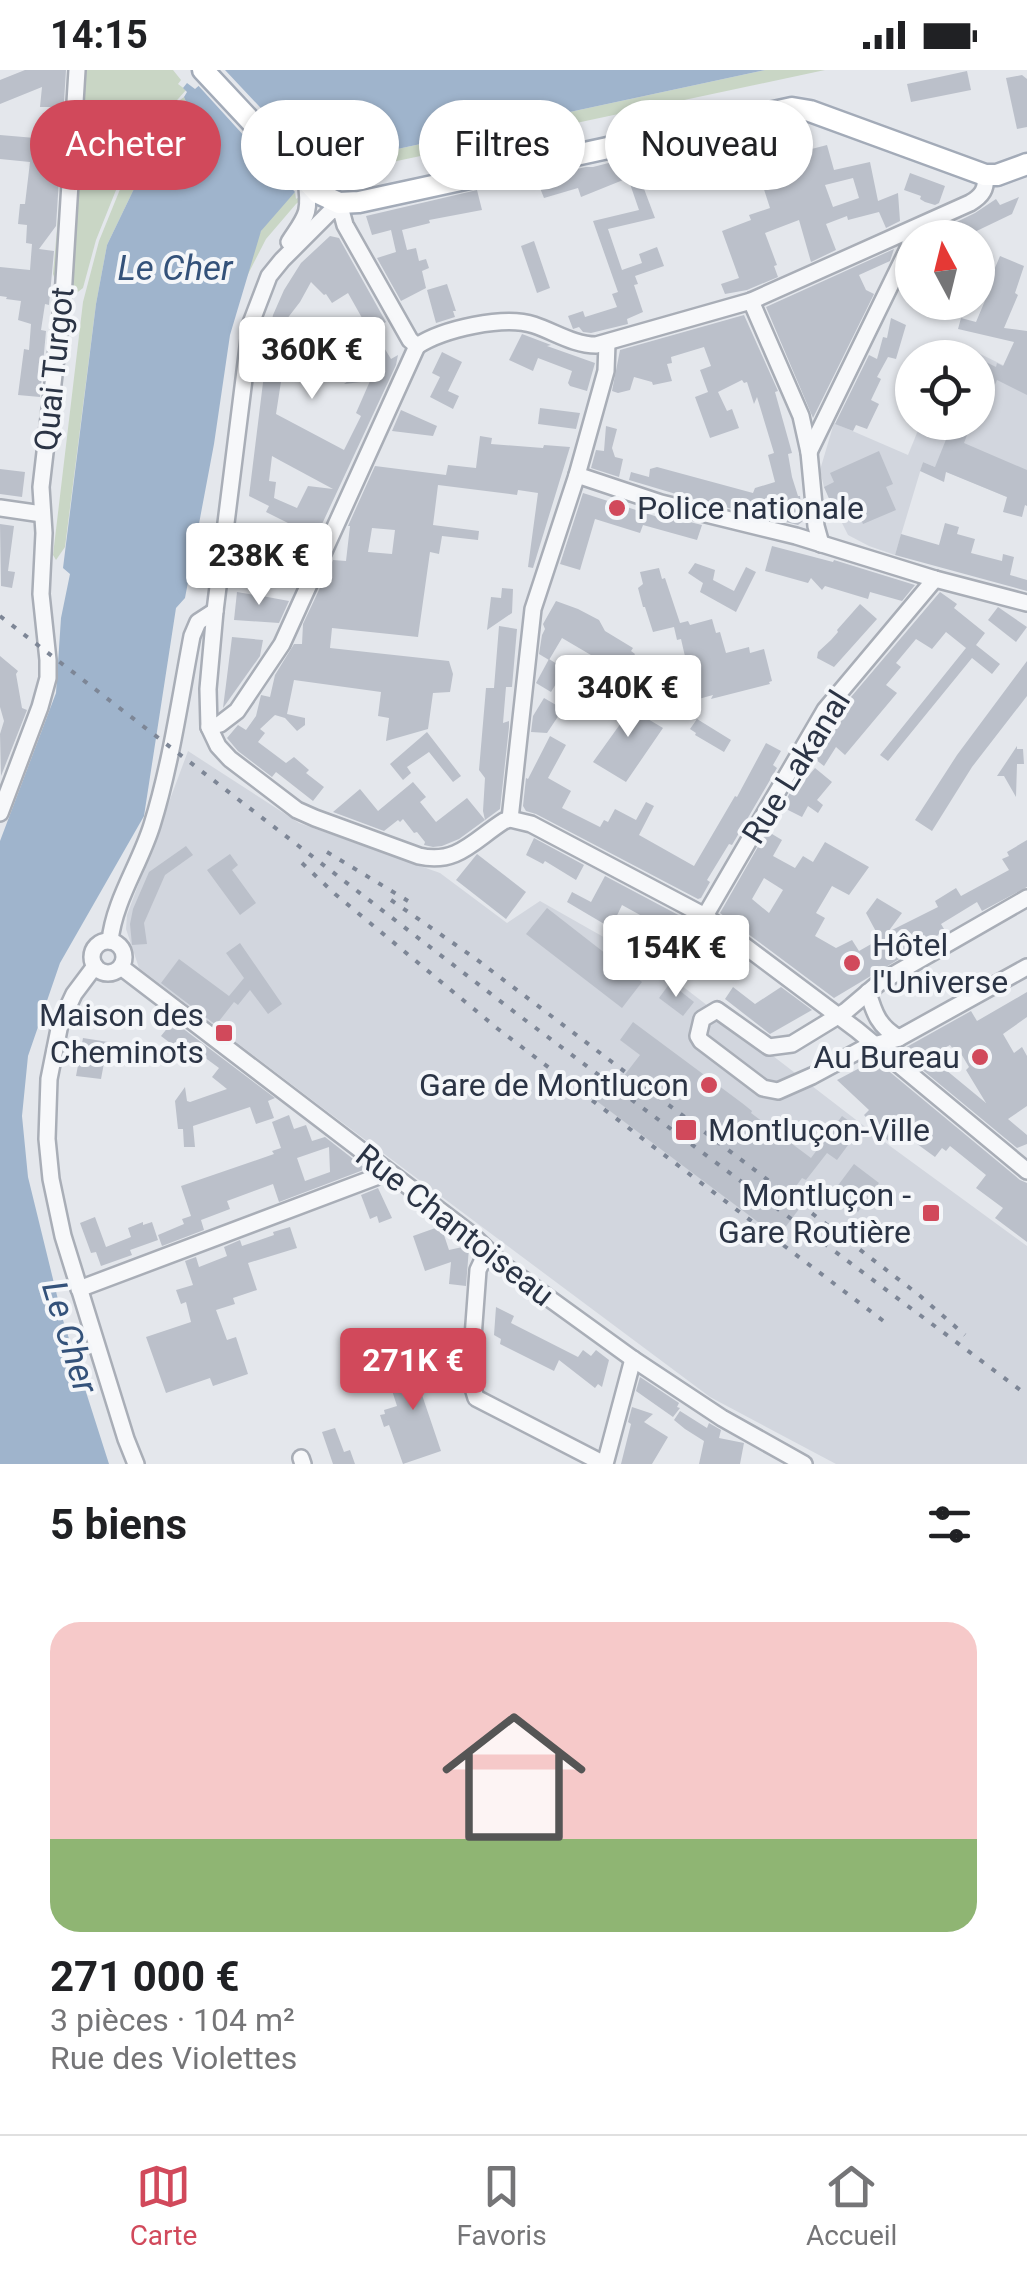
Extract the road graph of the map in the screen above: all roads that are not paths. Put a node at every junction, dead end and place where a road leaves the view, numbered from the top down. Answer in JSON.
{"nodes":[{"id":1,"x":203,"y":71,"type":"edge"},
{"id":2,"x":78,"y":72,"type":"edge"},
{"id":3,"x":241,"y":113,"type":"edge"},
{"id":4,"x":1027,"y":164,"type":"edge"},
{"id":5,"x":984,"y":175,"type":"junction"},
{"id":6,"x":311,"y":190,"type":"joint"},
{"id":7,"x":339,"y":204,"type":"junction"},
{"id":8,"x":933,"y":220,"type":"edge"},
{"id":9,"x":895,"y":237,"type":"edge"},
{"id":10,"x":282,"y":260,"type":"junction"},
{"id":11,"x":895,"y":277,"type":"edge"},
{"id":12,"x":751,"y":301,"type":"junction"},
{"id":13,"x":607,"y":342,"type":"junction"},
{"id":14,"x":417,"y":346,"type":"junction"},
{"id":15,"x":809,"y":452,"type":"junction"},
{"id":16,"x":577,"y":475,"type":"junction"},
{"id":17,"x":0,"y":508,"type":"edge"},
{"id":18,"x":42,"y":514,"type":"junction"},
{"id":19,"x":822,"y":544,"type":"junction"},
{"id":20,"x":935,"y":579,"type":"junction"},
{"id":21,"x":1027,"y":603,"type":"edge"},
{"id":22,"x":214,"y":610,"type":"junction"},
{"id":23,"x":209,"y":727,"type":"junction"},
{"id":24,"x":0,"y":813,"type":"edge"},
{"id":25,"x":510,"y":819,"type":"junction"},
{"id":26,"x":1027,"y":898,"type":"edge"},
{"id":27,"x":705,"y":916,"type":"junction"},
{"id":28,"x":110,"y":941,"type":"junction"},
{"id":29,"x":95,"y":966,"type":"junction"},
{"id":30,"x":1027,"y":966,"type":"edge"},
{"id":31,"x":120,"y":967,"type":"junction"},
{"id":32,"x":868,"y":992,"type":"junction"},
{"id":33,"x":838,"y":1016,"type":"junction"},
{"id":34,"x":899,"y":1038,"type":"junction"},
{"id":35,"x":874,"y":1045,"type":"junction"},
{"id":36,"x":384,"y":1170,"type":"junction"},
{"id":37,"x":1027,"y":1171,"type":"edge"},
{"id":38,"x":487,"y":1250,"type":"junction"},
{"id":39,"x":79,"y":1289,"type":"junction"},
{"id":40,"x":633,"y":1359,"type":"junction"},
{"id":41,"x":136,"y":1464,"type":"edge"},
{"id":42,"x":604,"y":1464,"type":"edge"},
{"id":43,"x":804,"y":1464,"type":"edge"}],
"edges":[{"from":1,"to":3,"type":"main road"},
{"from":2,"to":18,"type":"street","name":"Quai Turgot"},
{"from":4,"to":5,"type":"main road"},
{"from":5,"to":7,"type":"main road"},
{"from":5,"to":8,"type":"street"},
{"from":6,"to":7,"type":"main road"},
{"from":6,"to":10,"type":"street"},
{"from":7,"to":10,"type":"street"},
{"from":7,"to":14,"type":"street"},
{"from":9,"to":12,"type":"street"},
{"from":10,"to":22,"type":"street"},
{"from":11,"to":15,"type":"street"},
{"from":12,"to":13,"type":"street"},
{"from":12,"to":15,"type":"street"},
{"from":13,"to":14,"type":"street"},
{"from":13,"to":16,"type":"street"},
{"from":14,"to":23,"type":"street"},
{"from":15,"to":19,"type":"street"},
{"from":16,"to":19,"type":"street"},
{"from":16,"to":25,"type":"street"},
{"from":17,"to":18,"type":"street"},
{"from":18,"to":24,"type":"street","name":"Quai Turgot"},
{"from":19,"to":20,"type":"street"},
{"from":20,"to":21,"type":"street"},
{"from":20,"to":27,"type":"street","name":"Rue Lakanal"},
{"from":22,"to":23,"type":"street"},
{"from":22,"to":28,"type":"street"},
{"from":23,"to":25,"type":"street"},
{"from":25,"to":27,"type":"street"},
{"from":26,"to":32,"type":"street"},
{"from":27,"to":33,"type":"street"},
{"from":28,"to":29,"type":"street"},
{"from":28,"to":31,"type":"street"},
{"from":29,"to":31,"type":"street"},
{"from":29,"to":39,"type":"street"},
{"from":30,"to":34,"type":"street"},
{"from":31,"to":36,"type":"street","name":"Rue Chantoiseau"},
{"from":32,"to":33,"type":"street"},
{"from":32,"to":34,"type":"street"},
{"from":33,"to":35,"type":"street"},
{"from":33,"to":35,"type":"street"},
{"from":34,"to":35,"type":"street"},
{"from":35,"to":37,"type":"street"},
{"from":36,"to":38,"type":"street","name":"Rue Chantoiseau"},
{"from":36,"to":39,"type":"street"},
{"from":38,"to":40,"type":"street","name":"Rue Chantoiseau"},
{"from":38,"to":42,"type":"street"},
{"from":39,"to":41,"type":"street"},
{"from":40,"to":42,"type":"street"},
{"from":40,"to":43,"type":"street","name":"Rue Chantoiseau"}]}
